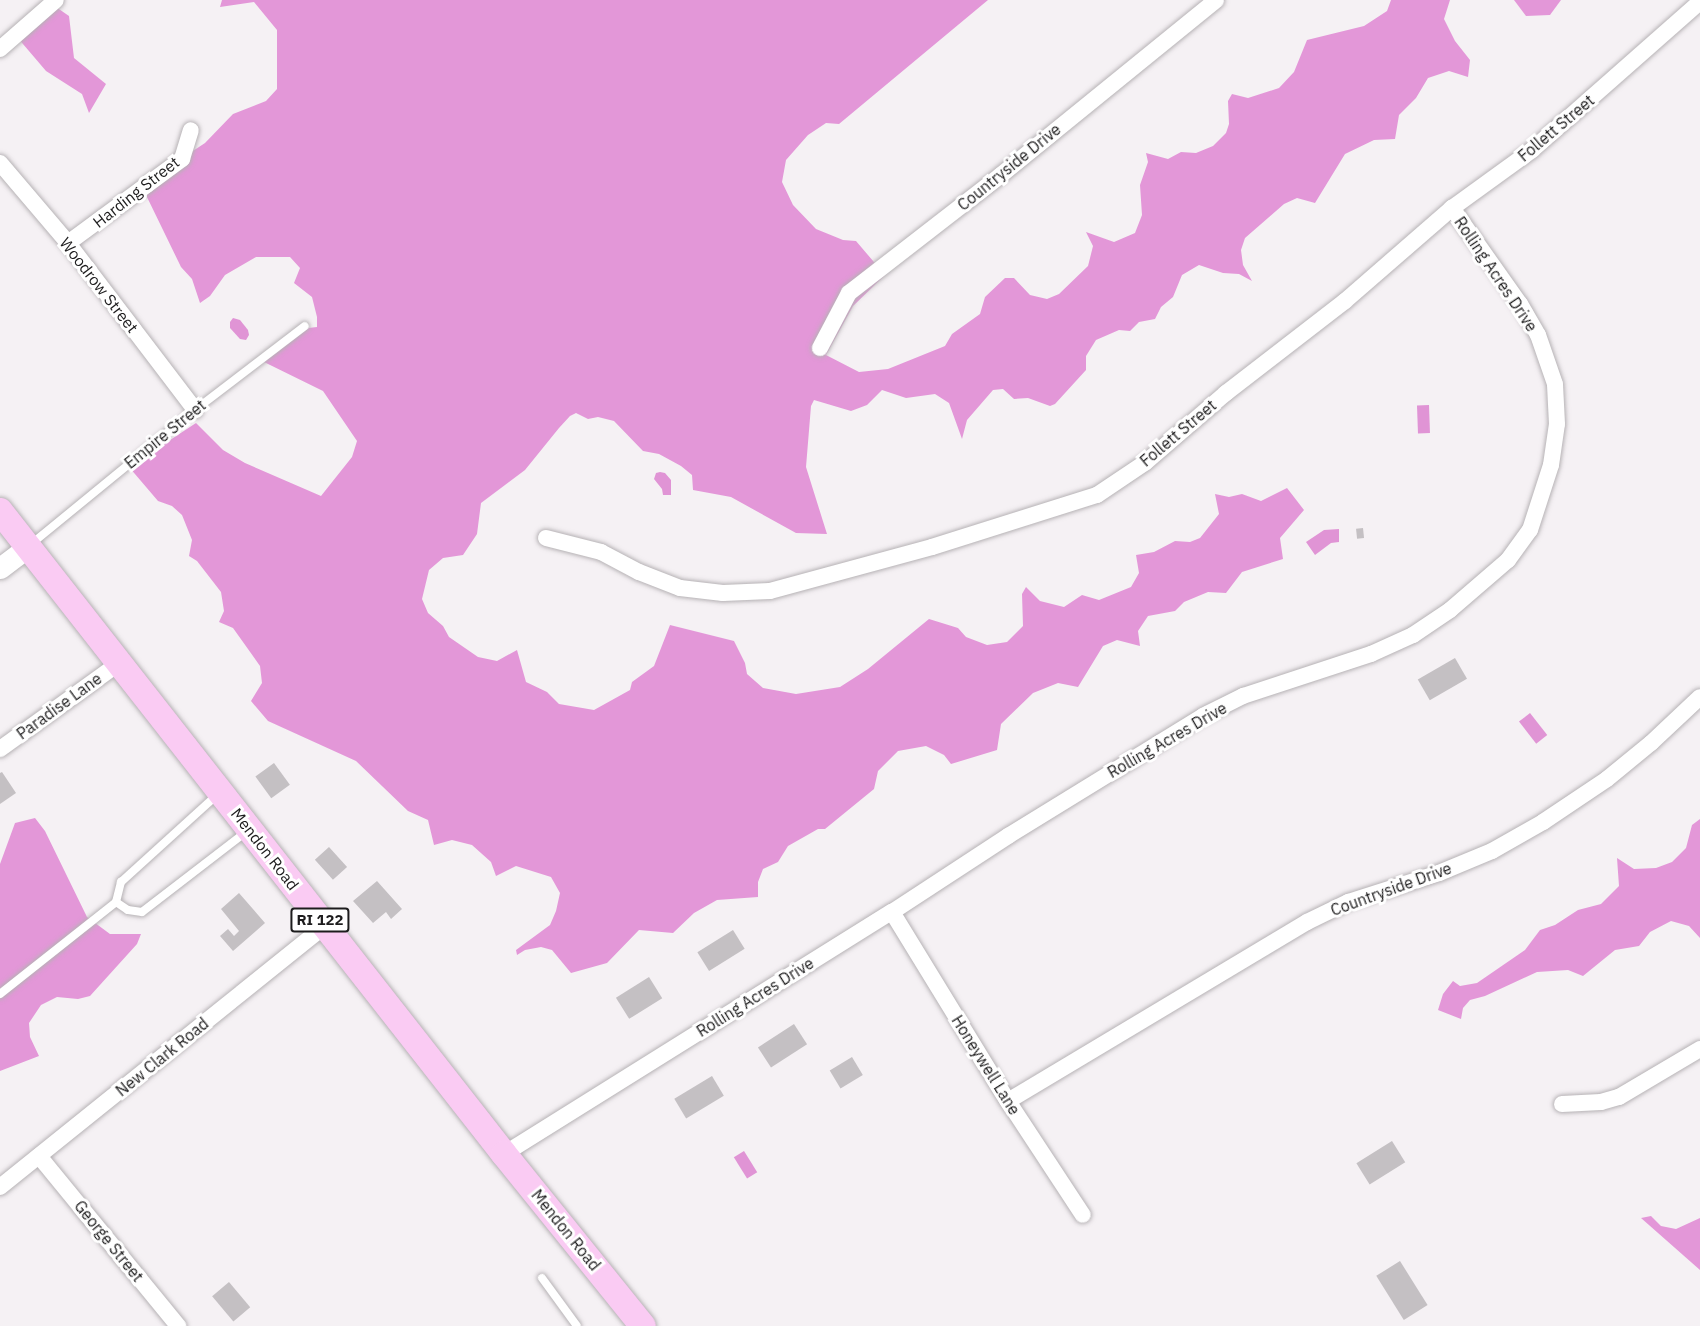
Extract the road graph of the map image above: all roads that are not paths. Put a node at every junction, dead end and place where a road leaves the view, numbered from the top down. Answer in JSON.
{"nodes":[{"id":1,"x":56,"y":0,"type":"edge"},
{"id":2,"x":1216,"y":0,"type":"edge"},
{"id":3,"x":1696,"y":6,"type":"edge"},
{"id":4,"x":0,"y":49,"type":"edge"},
{"id":5,"x":191,"y":130,"type":"dead end"},
{"id":6,"x":0,"y":163,"type":"edge"},
{"id":7,"x":1452,"y":208,"type":"junction"},
{"id":8,"x":68,"y":243,"type":"junction"},
{"id":9,"x":305,"y":326,"type":"dead end"},
{"id":10,"x":820,"y":348,"type":"dead end"},
{"id":11,"x":195,"y":410,"type":"junction"},
{"id":12,"x":0,"y":511,"type":"edge"},
{"id":13,"x":546,"y":538,"type":"dead end"},
{"id":14,"x":28,"y":547,"type":"junction"},
{"id":15,"x":0,"y":568,"type":"edge"},
{"id":16,"x":118,"y":664,"type":"junction"},
{"id":17,"x":1700,"y":697,"type":"edge"},
{"id":18,"x":0,"y":749,"type":"edge"},
{"id":19,"x":220,"y":791,"type":"junction"},
{"id":20,"x":249,"y":829,"type":"junction"},
{"id":21,"x":116,"y":902,"type":"junction"},
{"id":22,"x":892,"y":912,"type":"junction"},
{"id":23,"x":325,"y":926,"type":"junction"},
{"id":24,"x":0,"y":994,"type":"edge"},
{"id":25,"x":1700,"y":1049,"type":"edge"},
{"id":26,"x":1008,"y":1101,"type":"junction"},
{"id":27,"x":1562,"y":1104,"type":"dead end"},
{"id":28,"x":504,"y":1154,"type":"junction"},
{"id":29,"x":39,"y":1156,"type":"junction"},
{"id":30,"x":0,"y":1187,"type":"edge"},
{"id":31,"x":1083,"y":1215,"type":"dead end"},
{"id":32,"x":542,"y":1278,"type":"dead end"},
{"id":33,"x":178,"y":1326,"type":"edge"},
{"id":34,"x":577,"y":1326,"type":"edge"},
{"id":35,"x":643,"y":1326,"type":"edge"}],
"edges":[{"from":1,"to":4,"type":"street"},
{"from":2,"to":10,"type":"street","name":"Countryside Drive"},
{"from":3,"to":7,"type":"street","name":"Follett Street"},
{"from":5,"to":8,"type":"street","name":"Harding Street"},
{"from":6,"to":8,"type":"street","name":"Woodrow Street"},
{"from":7,"to":13,"type":"street","name":"Follett Street"},
{"from":7,"to":22,"type":"street","name":"Rolling Acres Drive"},
{"from":8,"to":11,"type":"street","name":"Woodrow Street"},
{"from":9,"to":11,"type":"lane","name":"Empire Street"},
{"from":11,"to":14,"type":"lane","name":"Empire Street"},
{"from":12,"to":14,"type":"main road","name":"Mendon Road","number":"RI 122"},
{"from":14,"to":15,"type":"street"},
{"from":14,"to":16,"type":"main road","name":"Mendon Road","number":"RI 122"},
{"from":16,"to":18,"type":"street","name":"Paradise Lane"},
{"from":16,"to":19,"type":"main road","name":"Mendon Road","number":"RI 122"},
{"from":17,"to":26,"type":"street","name":"Countryside Drive"},
{"from":19,"to":20,"type":"main road","name":"Mendon Road","number":"RI 122"},
{"from":19,"to":21,"type":"lane"},
{"from":20,"to":21,"type":"lane"},
{"from":20,"to":23,"type":"main road","name":"Mendon Road","number":"RI 122"},
{"from":21,"to":24,"type":"lane"},
{"from":22,"to":26,"type":"street","name":"Honeywell Lane"},
{"from":22,"to":28,"type":"street","name":"Rolling Acres Drive"},
{"from":23,"to":28,"type":"main road","name":"Mendon Road","number":"RI 122"},
{"from":23,"to":29,"type":"street","name":"New Clark Road"},
{"from":25,"to":27,"type":"street"},
{"from":26,"to":31,"type":"street","name":"Honeywell Lane"},
{"from":28,"to":35,"type":"main road","name":"Mendon Road","number":"RI 122"},
{"from":29,"to":30,"type":"street","name":"New Clark Road"},
{"from":29,"to":33,"type":"street","name":"George Street"},
{"from":32,"to":34,"type":"lane"}]}
